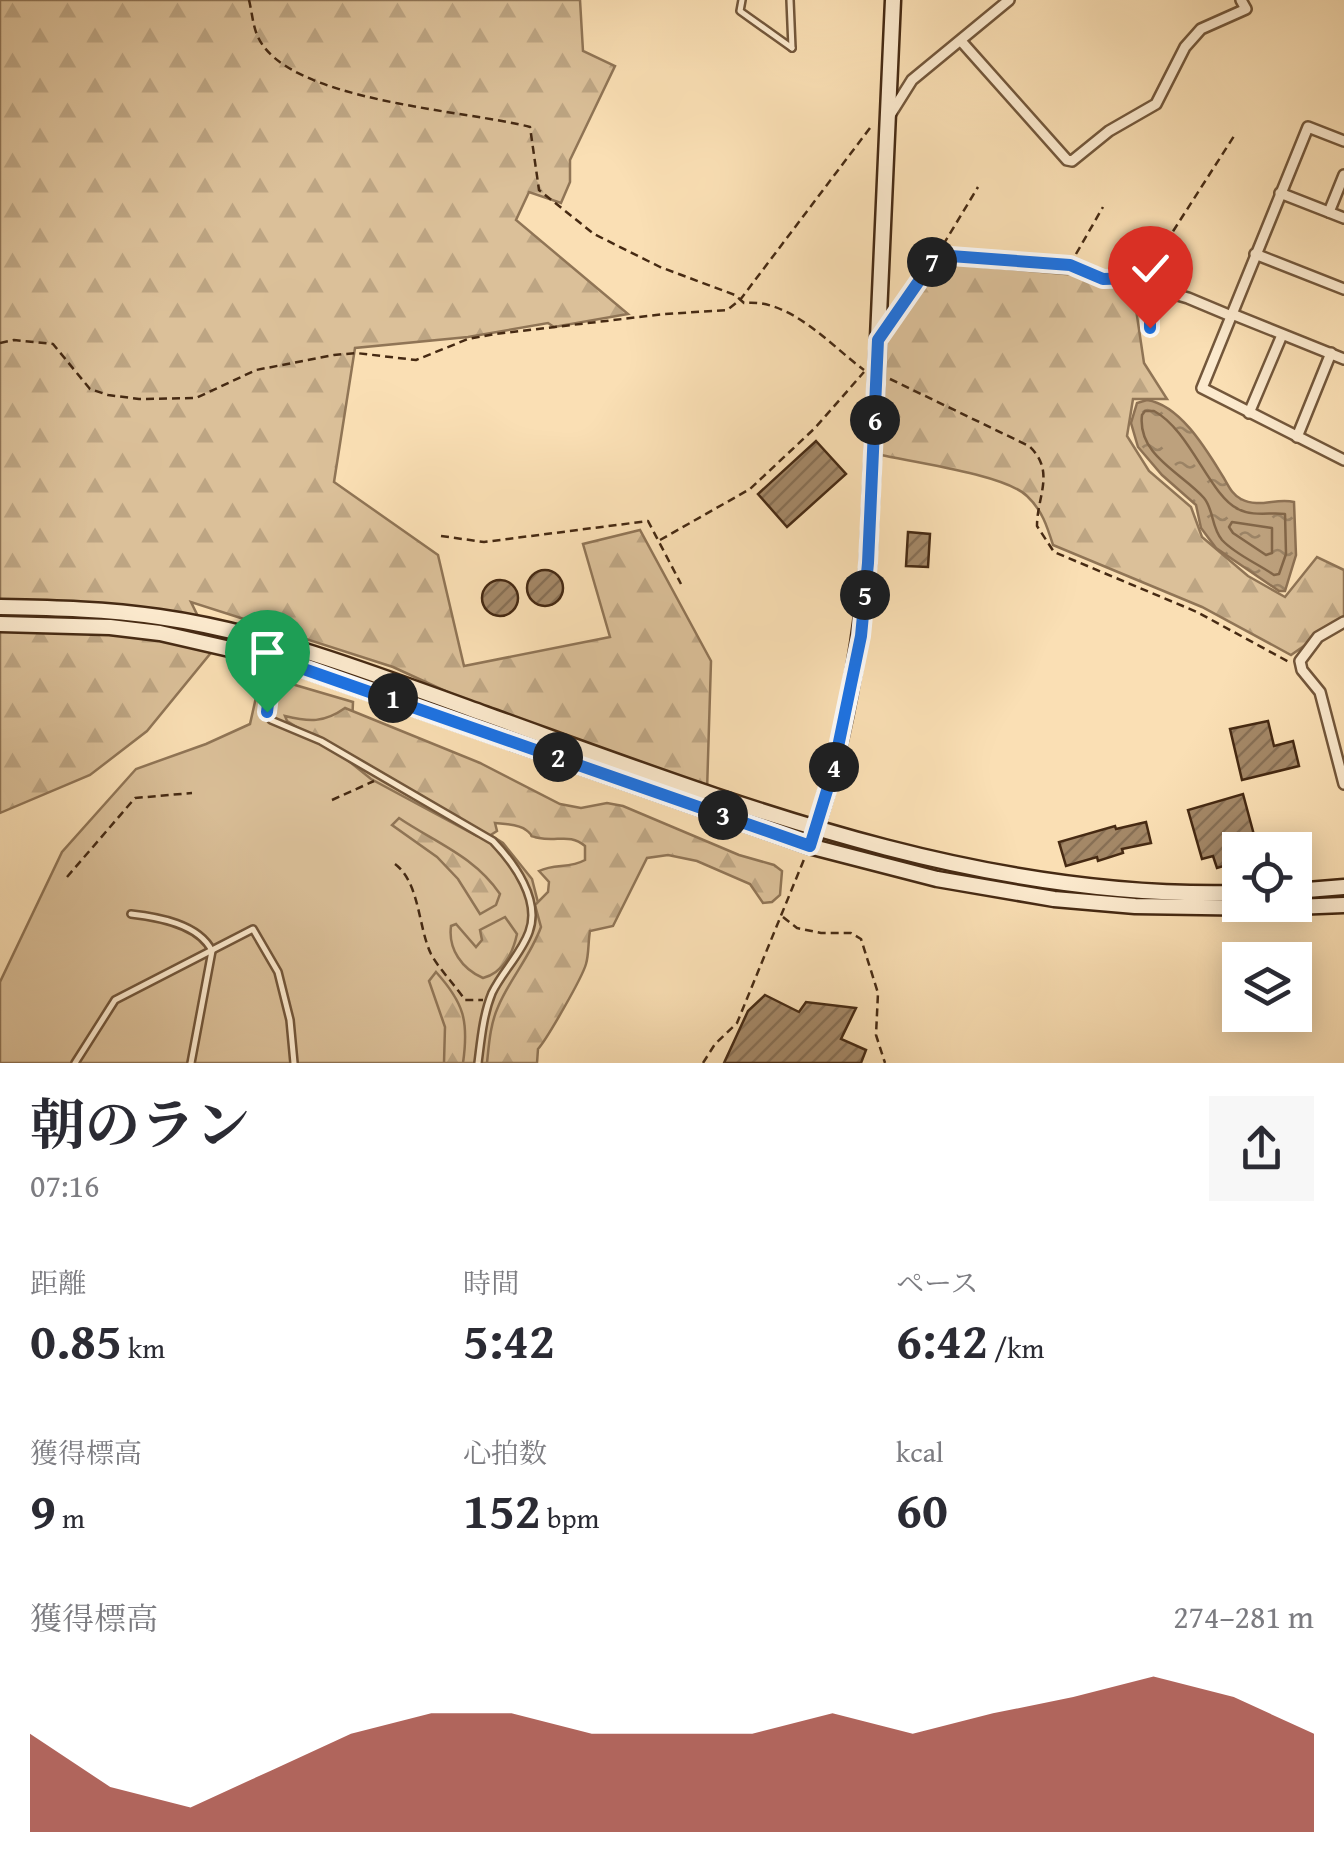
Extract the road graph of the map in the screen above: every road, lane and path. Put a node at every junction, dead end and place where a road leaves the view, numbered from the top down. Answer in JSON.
{"nodes":[{"id":1,"x":249,"y":0,"type":"edge"},
{"id":2,"x":742,"y":0,"type":"edge"},
{"id":3,"x":790,"y":0,"type":"edge"},
{"id":4,"x":893,"y":0,"type":"edge"},
{"id":5,"x":1009,"y":0,"type":"edge"},
{"id":6,"x":1241,"y":0,"type":"edge"},
{"id":7,"x":961,"y":41,"type":"junction"},
{"id":8,"x":883,"y":118,"type":"junction"},
{"id":9,"x":1236,"y":133,"type":"dead end"},
{"id":10,"x":1344,"y":141,"type":"edge"},
{"id":11,"x":1344,"y":174,"type":"edge"},
{"id":12,"x":978,"y":187,"type":"dead end"},
{"id":13,"x":1280,"y":193,"type":"junction"},
{"id":14,"x":1103,"y":208,"type":"dead end"},
{"id":15,"x":1329,"y":212,"type":"junction"},
{"id":16,"x":1344,"y":218,"type":"edge"},
{"id":17,"x":1256,"y":254,"type":"junction"},
{"id":18,"x":937,"y":255,"type":"junction"},
{"id":19,"x":1070,"y":265,"type":"junction"},
{"id":20,"x":1145,"y":284,"type":"junction"},
{"id":21,"x":1344,"y":289,"type":"edge"},
{"id":22,"x":740,"y":300,"type":"junction"},
{"id":23,"x":1232,"y":315,"type":"junction"},
{"id":24,"x":1150,"y":328,"type":"dead end"},
{"id":25,"x":1282,"y":335,"type":"junction"},
{"id":26,"x":878,"y":340,"type":"junction"},
{"id":27,"x":0,"y":344,"type":"edge"},
{"id":28,"x":1331,"y":354,"type":"junction"},
{"id":29,"x":1344,"y":359,"type":"edge"},
{"id":30,"x":871,"y":372,"type":"junction"},
{"id":31,"x":1249,"y":413,"type":"junction"},
{"id":32,"x":1297,"y":437,"type":"junction"},
{"id":33,"x":1344,"y":460,"type":"edge"},
{"id":34,"x":441,"y":536,"type":"dead end"},
{"id":35,"x":658,"y":541,"type":"junction"},
{"id":36,"x":681,"y":584,"type":"dead end"},
{"id":37,"x":0,"y":608,"type":"edge"},
{"id":38,"x":1344,"y":622,"type":"edge"},
{"id":39,"x":0,"y":624,"type":"edge"},
{"id":40,"x":278,"y":660,"type":"junction"},
{"id":41,"x":1302,"y":670,"type":"junction"},
{"id":42,"x":384,"y":777,"type":"junction"},
{"id":43,"x":1344,"y":784,"type":"edge"},
{"id":44,"x":192,"y":793,"type":"dead end"},
{"id":45,"x":332,"y":800,"type":"dead end"},
{"id":46,"x":815,"y":830,"type":"junction"},
{"id":47,"x":810,"y":846,"type":"junction"},
{"id":48,"x":395,"y":864,"type":"dead end"},
{"id":49,"x":67,"y":877,"type":"dead end"},
{"id":50,"x":1344,"y":887,"type":"edge"},
{"id":51,"x":1312,"y":890,"type":"edge"},
{"id":52,"x":1222,"y":893,"type":"edge"},
{"id":53,"x":1344,"y":904,"type":"edge"},
{"id":54,"x":131,"y":914,"type":"dead end"},
{"id":55,"x":783,"y":917,"type":"junction"},
{"id":56,"x":212,"y":951,"type":"junction"},
{"id":57,"x":490,"y":1000,"type":"junction"},
{"id":58,"x":76,"y":1063,"type":"edge"},
{"id":59,"x":191,"y":1063,"type":"edge"},
{"id":60,"x":294,"y":1063,"type":"edge"},
{"id":61,"x":478,"y":1063,"type":"edge"},
{"id":62,"x":704,"y":1063,"type":"edge"},
{"id":63,"x":885,"y":1063,"type":"edge"}],
"edges":[{"from":1,"to":22,"type":"path"},
{"from":2,"to":3,"type":"lane"},
{"from":4,"to":8,"type":"street"},
{"from":5,"to":7,"type":"street"},
{"from":6,"to":7,"type":"street"},
{"from":7,"to":8,"type":"street"},
{"from":8,"to":22,"type":"path"},
{"from":8,"to":26,"type":"street"},
{"from":9,"to":20,"type":"path"},
{"from":10,"to":13,"type":"street"},
{"from":11,"to":15,"type":"street"},
{"from":12,"to":18,"type":"path"},
{"from":13,"to":15,"type":"street"},
{"from":13,"to":17,"type":"street"},
{"from":14,"to":19,"type":"path"},
{"from":15,"to":16,"type":"street"},
{"from":17,"to":21,"type":"street"},
{"from":17,"to":23,"type":"street"},
{"from":18,"to":19,"type":"path"},
{"from":18,"to":26,"type":"path"},
{"from":19,"to":20,"type":"street"},
{"from":20,"to":23,"type":"street"},
{"from":20,"to":24,"type":"street"},
{"from":22,"to":27,"type":"path"},
{"from":22,"to":30,"type":"path"},
{"from":23,"to":25,"type":"street"},
{"from":23,"to":31,"type":"street"},
{"from":25,"to":28,"type":"street"},
{"from":25,"to":31,"type":"street"},
{"from":26,"to":30,"type":"street"},
{"from":28,"to":29,"type":"street"},
{"from":28,"to":32,"type":"street"},
{"from":30,"to":35,"type":"path"},
{"from":30,"to":41,"type":"path"},
{"from":30,"to":46,"type":"street"},
{"from":31,"to":32,"type":"street"},
{"from":32,"to":33,"type":"street"},
{"from":34,"to":35,"type":"path"},
{"from":35,"to":36,"type":"path"},
{"from":37,"to":46,"type":"street"},
{"from":38,"to":41,"type":"street"},
{"from":39,"to":40,"type":"street"},
{"from":40,"to":42,"type":"lane"},
{"from":40,"to":47,"type":"street"},
{"from":41,"to":43,"type":"street"},
{"from":42,"to":45,"type":"path"},
{"from":42,"to":57,"type":"lane"},
{"from":44,"to":49,"type":"path"},
{"from":46,"to":47,"type":"street"},
{"from":46,"to":52,"type":"street"},
{"from":47,"to":53,"type":"street"},
{"from":47,"to":55,"type":"path"},
{"from":48,"to":57,"type":"path"},
{"from":50,"to":51,"type":"street"},
{"from":54,"to":56,"type":"lane"},
{"from":55,"to":62,"type":"path"},
{"from":55,"to":63,"type":"path"},
{"from":56,"to":58,"type":"lane"},
{"from":56,"to":59,"type":"lane"},
{"from":56,"to":60,"type":"lane"},
{"from":57,"to":61,"type":"lane"}]}
